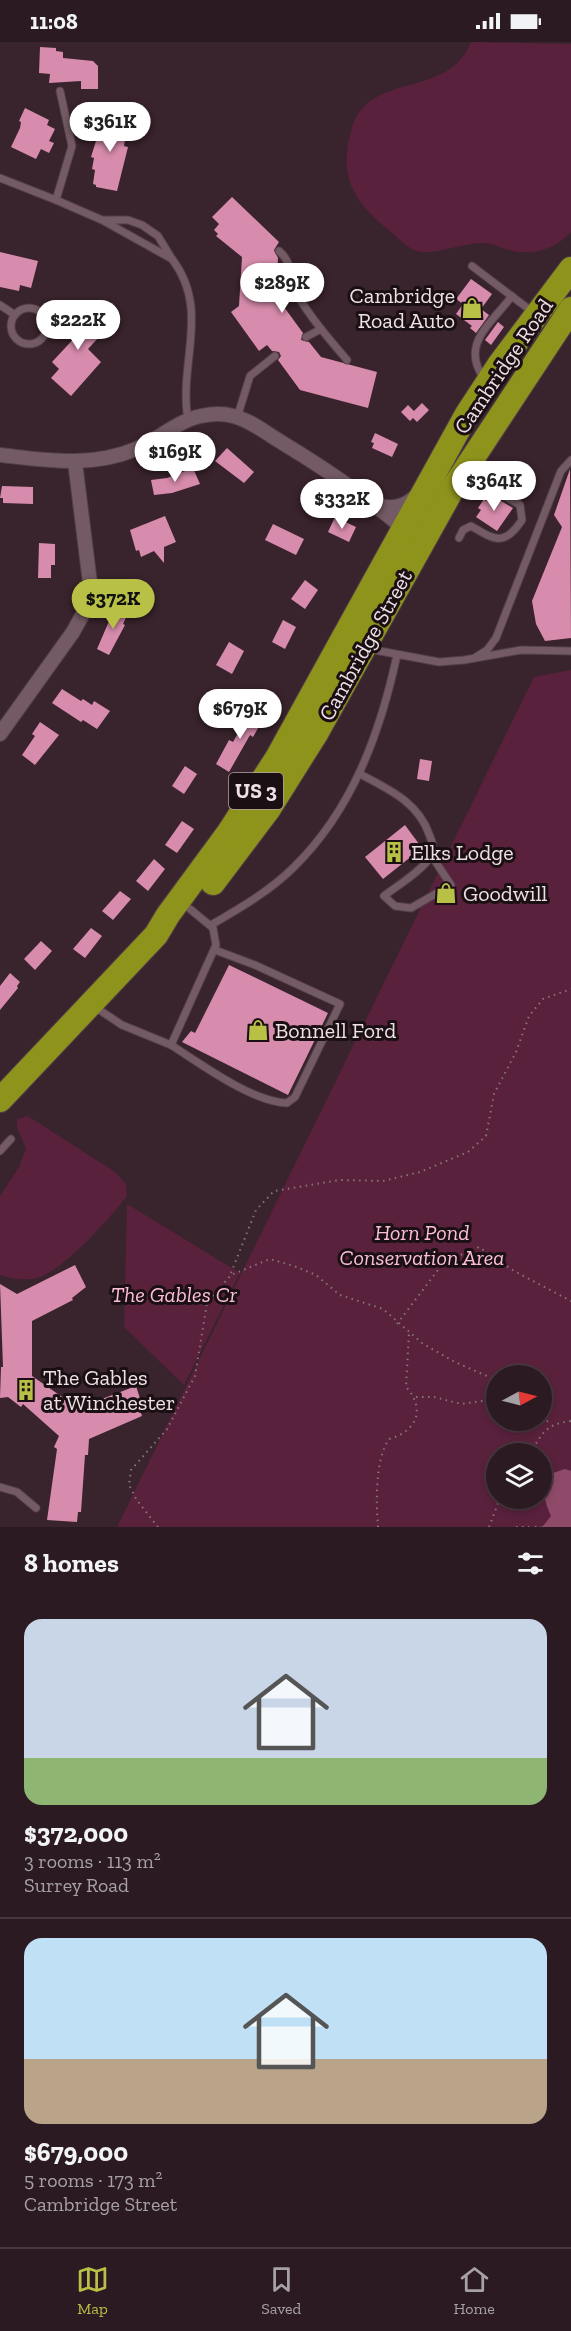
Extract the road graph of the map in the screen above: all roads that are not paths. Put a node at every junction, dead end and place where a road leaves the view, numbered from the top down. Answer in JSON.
{"nodes":[{"id":1,"x":60,"y":91,"type":"dead end"},
{"id":2,"x":0,"y":178,"type":"edge"},
{"id":3,"x":56,"y":200,"type":"junction"},
{"id":4,"x":102,"y":220,"type":"junction"},
{"id":5,"x":279,"y":250,"type":"dead end"},
{"id":6,"x":172,"y":259,"type":"junction"},
{"id":7,"x":472,"y":266,"type":"dead end"},
{"id":8,"x":571,"y":269,"type":"edge"},
{"id":9,"x":512,"y":296,"type":"junction"},
{"id":10,"x":0,"y":305,"type":"edge"},
{"id":11,"x":571,"y":309,"type":"edge"},
{"id":12,"x":15,"y":315,"type":"junction"},
{"id":13,"x":536,"y":315,"type":"junction"},
{"id":14,"x":321,"y":329,"type":"junction"},
{"id":15,"x":560,"y":331,"type":"junction"},
{"id":16,"x":306,"y":337,"type":"dead end"},
{"id":17,"x":275,"y":356,"type":"dead end"},
{"id":18,"x":347,"y":360,"type":"dead end"},
{"id":19,"x":487,"y":382,"type":"junction"},
{"id":20,"x":237,"y":418,"type":"junction"},
{"id":21,"x":188,"y":420,"type":"junction"},
{"id":22,"x":0,"y":455,"type":"edge"},
{"id":23,"x":571,"y":460,"type":"edge"},
{"id":24,"x":75,"y":462,"type":"junction"},
{"id":25,"x":438,"y":464,"type":"junction"},
{"id":26,"x":499,"y":472,"type":"dead end"},
{"id":27,"x":453,"y":488,"type":"joint"},
{"id":28,"x":377,"y":505,"type":"junction"},
{"id":29,"x":404,"y":529,"type":"junction"},
{"id":30,"x":459,"y":538,"type":"dead end"},
{"id":31,"x":354,"y":643,"type":"junction"},
{"id":32,"x":571,"y":651,"type":"edge"},
{"id":33,"x":397,"y":655,"type":"junction"},
{"id":34,"x":476,"y":657,"type":"junction"},
{"id":35,"x":0,"y":734,"type":"edge"},
{"id":36,"x":360,"y":774,"type":"junction"},
{"id":37,"x":431,"y":855,"type":"junction"},
{"id":38,"x":190,"y":909,"type":"junction"},
{"id":39,"x":211,"y":925,"type":"junction"},
{"id":40,"x":156,"y":935,"type":"junction"},
{"id":41,"x":215,"y":950,"type":"junction"},
{"id":42,"x":91,"y":1003,"type":"junction"},
{"id":43,"x":171,"y":1045,"type":"junction"},
{"id":44,"x":0,"y":1100,"type":"edge"},
{"id":45,"x":11,"y":1139,"type":"dead end"},
{"id":46,"x":0,"y":1151,"type":"edge"},
{"id":47,"x":0,"y":1487,"type":"edge"},
{"id":48,"x":36,"y":1508,"type":"dead end"}],
"edges":[{"from":1,"to":3,"type":"lane"},
{"from":2,"to":3,"type":"lane"},
{"from":3,"to":4,"type":"lane"},
{"from":4,"to":6,"type":"lane"},
{"from":4,"to":6,"type":"lane"},
{"from":5,"to":14,"type":"lane"},
{"from":6,"to":21,"type":"lane"},
{"from":7,"to":9,"type":"lane"},
{"from":8,"to":13,"type":"highway","name":"Cambridge Road","number":"US 3"},
{"from":9,"to":13,"type":"lane"},
{"from":9,"to":19,"type":"lane"},
{"from":10,"to":12,"type":"lane"},
{"from":11,"to":15,"type":"highway","name":"Cambridge Road","number":"US 3"},
{"from":12,"to":12,"type":"lane"},
{"from":13,"to":15,"type":"highway"},
{"from":13,"to":19,"type":"highway","name":"Cambridge Road","number":"US 3"},
{"from":14,"to":16,"type":"lane"},
{"from":14,"to":18,"type":"lane"},
{"from":15,"to":27,"type":"highway","name":"Cambridge Road","number":"US 3"},
{"from":17,"to":20,"type":"lane"},
{"from":19,"to":25,"type":"highway","name":"Cambridge Road","number":"US 3"},
{"from":20,"to":21,"type":"street"},
{"from":20,"to":28,"type":"street"},
{"from":21,"to":24,"type":"street"},
{"from":22,"to":24,"type":"street"},
{"from":23,"to":34,"type":"lane"},
{"from":24,"to":35,"type":"street"},
{"from":25,"to":28,"type":"street"},
{"from":25,"to":29,"type":"highway","name":"Cambridge Street","number":"US 3"},
{"from":26,"to":30,"type":"lane"},
{"from":27,"to":31,"type":"highway","name":"Cambridge Street","number":"US 3"},
{"from":28,"to":29,"type":"street"},
{"from":29,"to":31,"type":"highway","name":"Cambridge Street","number":"US 3"},
{"from":31,"to":33,"type":"lane"},
{"from":31,"to":38,"type":"highway","name":"Cambridge Street","number":"US 3"},
{"from":31,"to":40,"type":"highway","name":"Cambridge Street","number":"US 3"},
{"from":32,"to":34,"type":"lane"},
{"from":33,"to":34,"type":"lane"},
{"from":33,"to":36,"type":"lane"},
{"from":36,"to":37,"type":"lane"},
{"from":36,"to":39,"type":"lane"},
{"from":37,"to":37,"type":"lane"},
{"from":38,"to":39,"type":"lane"},
{"from":38,"to":40,"type":"highway","name":"Cambridge Street","number":"US 3"},
{"from":39,"to":41,"type":"lane"},
{"from":40,"to":42,"type":"highway","name":"Cambridge Street","number":"US 3"},
{"from":41,"to":43,"type":"lane"},
{"from":41,"to":43,"type":"lane"},
{"from":42,"to":43,"type":"lane"},
{"from":42,"to":44,"type":"highway","name":"Cambridge Street","number":"US 3"},
{"from":45,"to":46,"type":"lane"},
{"from":47,"to":48,"type":"lane"}]}
